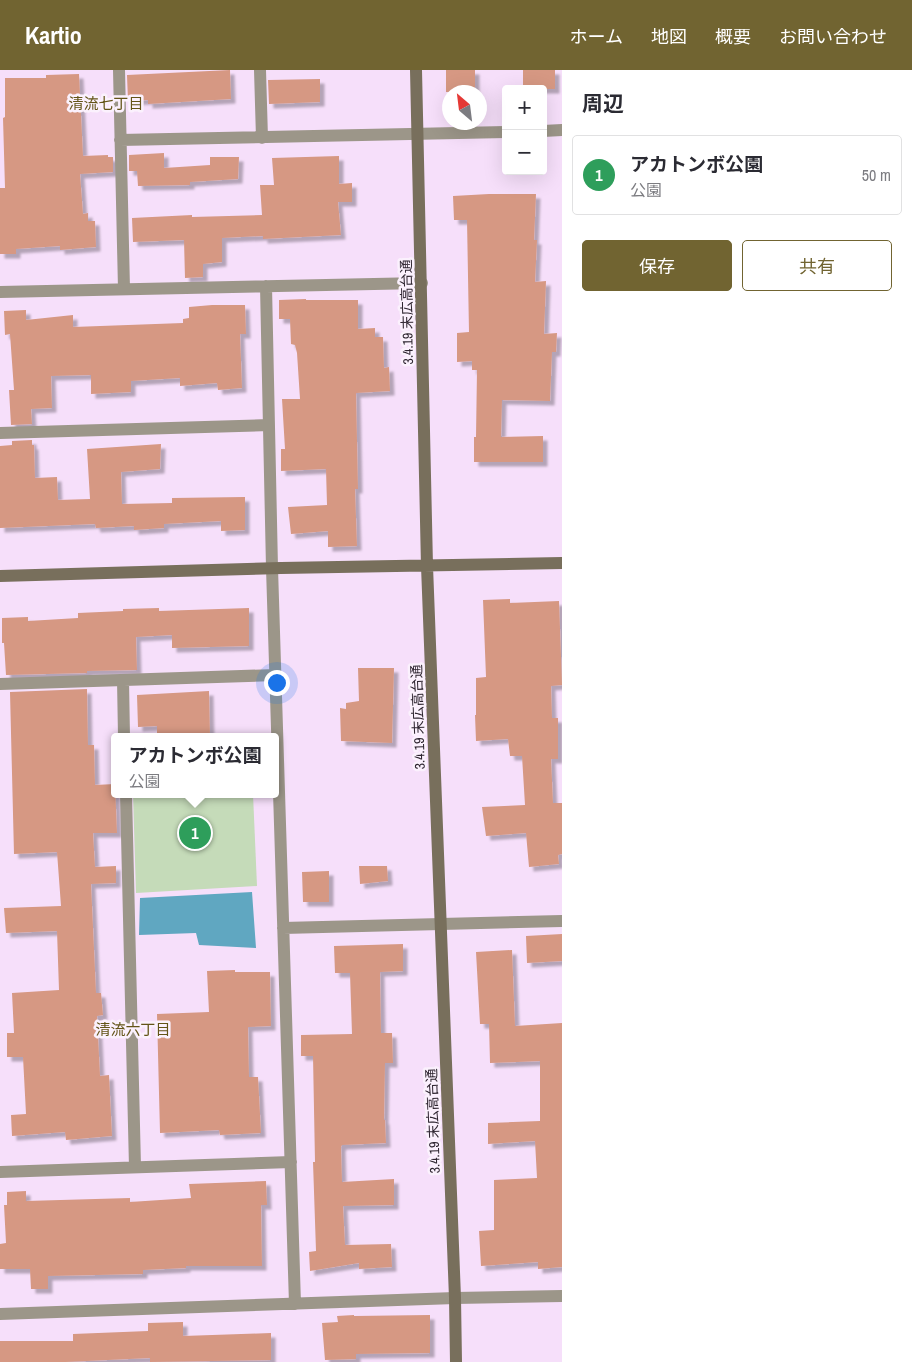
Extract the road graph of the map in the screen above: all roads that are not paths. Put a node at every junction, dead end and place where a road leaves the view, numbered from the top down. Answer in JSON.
{"nodes":[{"id":1,"x":118,"y":70,"type":"edge"},
{"id":2,"x":260,"y":70,"type":"edge"},
{"id":3,"x":416,"y":70,"type":"edge"},
{"id":4,"x":562,"y":130,"type":"edge"},
{"id":5,"x":547,"y":131,"type":"edge"},
{"id":6,"x":502,"y":132,"type":"edge"},
{"id":7,"x":418,"y":135,"type":"junction"},
{"id":8,"x":262,"y":138,"type":"junction"},
{"id":9,"x":120,"y":140,"type":"junction"},
{"id":10,"x":422,"y":283,"type":"junction"},
{"id":11,"x":266,"y":286,"type":"junction"},
{"id":12,"x":124,"y":289,"type":"junction"},
{"id":13,"x":0,"y":292,"type":"edge"},
{"id":14,"x":269,"y":425,"type":"junction"},
{"id":15,"x":0,"y":433,"type":"edge"},
{"id":16,"x":562,"y":563,"type":"edge"},
{"id":17,"x":427,"y":566,"type":"junction"},
{"id":18,"x":272,"y":568,"type":"junction"},
{"id":19,"x":0,"y":576,"type":"edge"},
{"id":20,"x":275,"y":675,"type":"junction"},
{"id":21,"x":123,"y":680,"type":"junction"},
{"id":22,"x":0,"y":684,"type":"edge"},
{"id":23,"x":124,"y":733,"type":"edge"},
{"id":24,"x":277,"y":733,"type":"edge"},
{"id":25,"x":126,"y":798,"type":"edge"},
{"id":26,"x":279,"y":798,"type":"edge"},
{"id":27,"x":562,"y":921,"type":"edge"},
{"id":28,"x":440,"y":925,"type":"junction"},
{"id":29,"x":283,"y":928,"type":"junction"},
{"id":30,"x":291,"y":1162,"type":"junction"},
{"id":31,"x":135,"y":1167,"type":"junction"},
{"id":32,"x":0,"y":1172,"type":"edge"},
{"id":33,"x":562,"y":1296,"type":"edge"},
{"id":34,"x":455,"y":1298,"type":"junction"},
{"id":35,"x":295,"y":1304,"type":"junction"},
{"id":36,"x":0,"y":1314,"type":"edge"},
{"id":37,"x":456,"y":1362,"type":"edge"}],
"edges":[{"from":1,"to":9,"type":"street"},
{"from":2,"to":8,"type":"street"},
{"from":3,"to":7,"type":"street","name":"3.4.19 末広高台通"},
{"from":4,"to":5,"type":"street"},
{"from":6,"to":7,"type":"street"},
{"from":7,"to":8,"type":"street"},
{"from":7,"to":10,"type":"street","name":"3.4.19 末広高台通"},
{"from":8,"to":9,"type":"street"},
{"from":9,"to":12,"type":"street"},
{"from":10,"to":11,"type":"street"},
{"from":10,"to":17,"type":"street","name":"3.4.19 末広高台通"},
{"from":11,"to":12,"type":"street"},
{"from":11,"to":14,"type":"street"},
{"from":12,"to":13,"type":"street"},
{"from":14,"to":15,"type":"street"},
{"from":14,"to":18,"type":"street"},
{"from":16,"to":17,"type":"street"},
{"from":17,"to":18,"type":"street"},
{"from":17,"to":28,"type":"street","name":"3.4.19 末広高台通"},
{"from":18,"to":19,"type":"street"},
{"from":18,"to":20,"type":"street"},
{"from":20,"to":21,"type":"street"},
{"from":20,"to":24,"type":"street"},
{"from":21,"to":22,"type":"street"},
{"from":21,"to":23,"type":"street"},
{"from":25,"to":31,"type":"street"},
{"from":26,"to":29,"type":"street"},
{"from":27,"to":28,"type":"street"},
{"from":28,"to":29,"type":"street"},
{"from":28,"to":34,"type":"street","name":"3.4.19 末広高台通"},
{"from":29,"to":30,"type":"street"},
{"from":30,"to":31,"type":"street"},
{"from":30,"to":35,"type":"street"},
{"from":31,"to":32,"type":"street"},
{"from":33,"to":34,"type":"street"},
{"from":34,"to":35,"type":"street"},
{"from":34,"to":37,"type":"street","name":"3.4.19 末広高台通"},
{"from":35,"to":36,"type":"street"}]}
